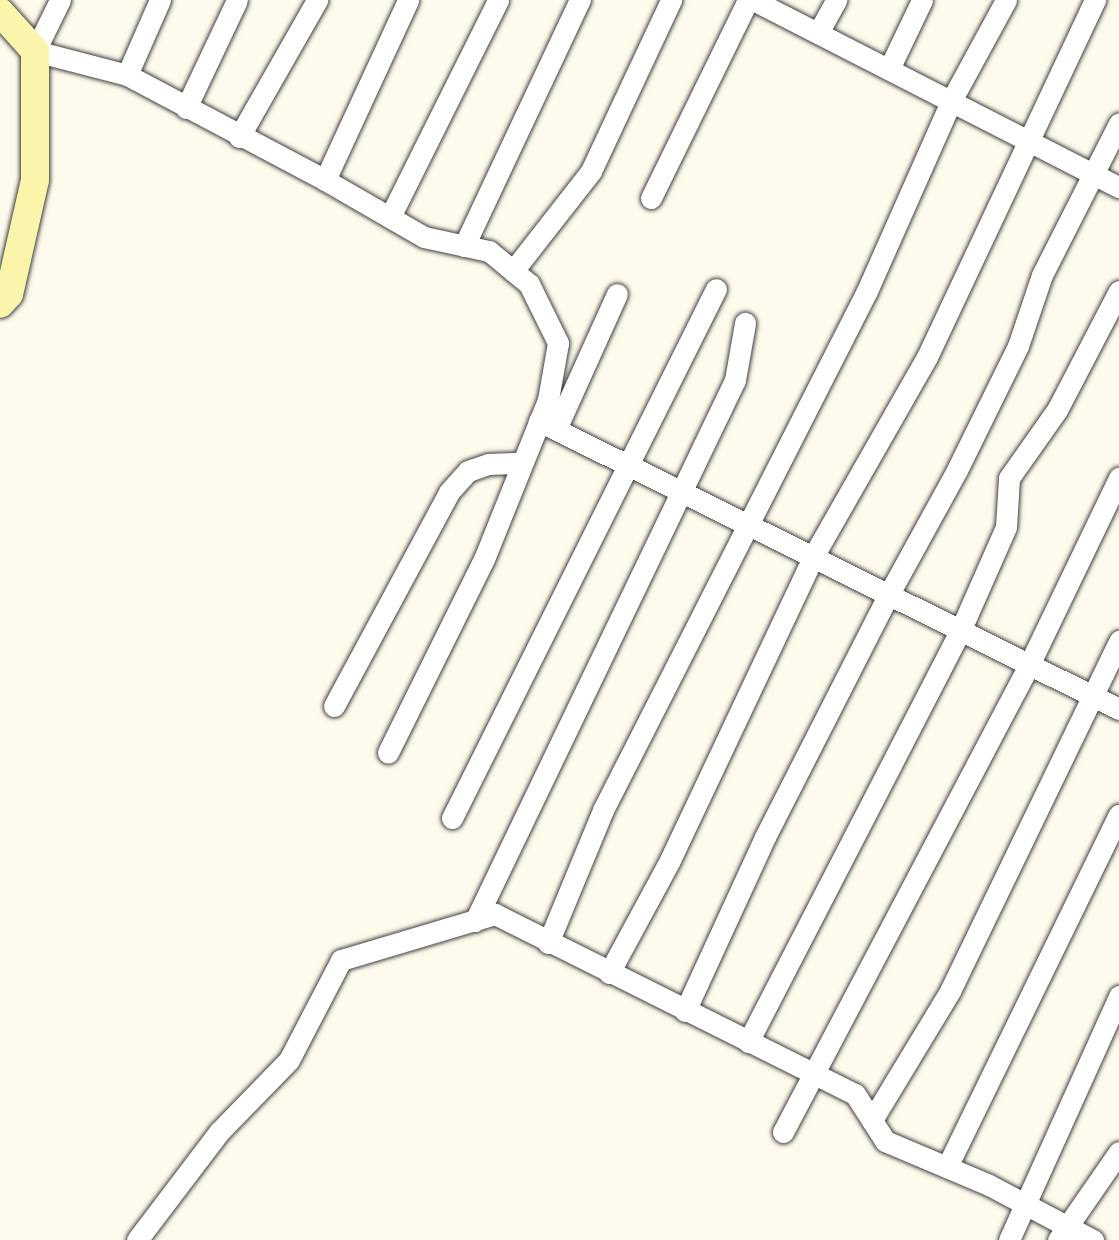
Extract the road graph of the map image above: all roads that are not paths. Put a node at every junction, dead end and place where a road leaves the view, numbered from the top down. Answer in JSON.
{"nodes":[{"id":1,"x":60,"y":0,"type":"edge"},
{"id":2,"x":160,"y":0,"type":"edge"},
{"id":3,"x":237,"y":0,"type":"edge"},
{"id":4,"x":317,"y":0,"type":"edge"},
{"id":5,"x":408,"y":0,"type":"edge"},
{"id":6,"x":498,"y":0,"type":"edge"},
{"id":7,"x":580,"y":0,"type":"edge"},
{"id":8,"x":671,"y":0,"type":"edge"},
{"id":9,"x":748,"y":0,"type":"edge"},
{"id":10,"x":753,"y":0,"type":"edge"},
{"id":11,"x":836,"y":0,"type":"edge"},
{"id":12,"x":922,"y":0,"type":"edge"},
{"id":13,"x":1005,"y":0,"type":"edge"},
{"id":14,"x":1095,"y":0,"type":"edge"},
{"id":15,"x":0,"y":12,"type":"edge"},
{"id":16,"x":818,"y":33,"type":"junction"},
{"id":17,"x":35,"y":51,"type":"junction"},
{"id":18,"x":889,"y":69,"type":"junction"},
{"id":19,"x":127,"y":75,"type":"junction"},
{"id":20,"x":951,"y":101,"type":"junction"},
{"id":21,"x":186,"y":108,"type":"junction"},
{"id":22,"x":1119,"y":123,"type":"edge"},
{"id":23,"x":239,"y":137,"type":"junction"},
{"id":24,"x":1030,"y":142,"type":"junction"},
{"id":25,"x":1093,"y":174,"type":"junction"},
{"id":26,"x":325,"y":180,"type":"junction"},
{"id":27,"x":1119,"y":187,"type":"edge"},
{"id":28,"x":651,"y":198,"type":"dead end"},
{"id":29,"x":390,"y":217,"type":"junction"},
{"id":30,"x":464,"y":246,"type":"junction"},
{"id":31,"x":513,"y":271,"type":"junction"},
{"id":32,"x":716,"y":289,"type":"dead end"},
{"id":33,"x":1119,"y":291,"type":"edge"},
{"id":34,"x":617,"y":294,"type":"dead end"},
{"id":35,"x":0,"y":304,"type":"edge"},
{"id":36,"x":745,"y":323,"type":"dead end"},
{"id":37,"x":547,"y":425,"type":"junction"},
{"id":38,"x":521,"y":462,"type":"junction"},
{"id":39,"x":630,"y":466,"type":"junction"},
{"id":40,"x":1119,"y":478,"type":"edge"},
{"id":41,"x":682,"y":490,"type":"junction"},
{"id":42,"x":751,"y":524,"type":"junction"},
{"id":43,"x":814,"y":555,"type":"junction"},
{"id":44,"x":890,"y":592,"type":"junction"},
{"id":45,"x":961,"y":629,"type":"junction"},
{"id":46,"x":1119,"y":640,"type":"edge"},
{"id":47,"x":1029,"y":665,"type":"junction"},
{"id":48,"x":1092,"y":696,"type":"junction"},
{"id":49,"x":334,"y":706,"type":"dead end"},
{"id":50,"x":1119,"y":709,"type":"edge"},
{"id":51,"x":387,"y":752,"type":"dead end"},
{"id":52,"x":1119,"y":815,"type":"edge"},
{"id":53,"x":452,"y":818,"type":"dead end"},
{"id":54,"x":475,"y":921,"type":"junction"},
{"id":55,"x":549,"y":943,"type":"junction"},
{"id":56,"x":609,"y":973,"type":"junction"},
{"id":57,"x":1119,"y":996,"type":"edge"},
{"id":58,"x":685,"y":1011,"type":"junction"},
{"id":59,"x":748,"y":1042,"type":"junction"},
{"id":60,"x":815,"y":1075,"type":"junction"},
{"id":61,"x":872,"y":1120,"type":"junction"},
{"id":62,"x":783,"y":1132,"type":"dead end"},
{"id":63,"x":1119,"y":1152,"type":"edge"},
{"id":64,"x":947,"y":1167,"type":"junction"},
{"id":65,"x":1024,"y":1203,"type":"junction"},
{"id":66,"x":1063,"y":1233,"type":"edge"},
{"id":67,"x":137,"y":1240,"type":"edge"},
{"id":68,"x":1009,"y":1240,"type":"edge"},
{"id":69,"x":1093,"y":1240,"type":"edge"}],
"edges":[{"from":1,"to":17,"type":"street"},
{"from":2,"to":19,"type":"street"},
{"from":3,"to":21,"type":"street"},
{"from":4,"to":23,"type":"street"},
{"from":5,"to":26,"type":"street"},
{"from":6,"to":29,"type":"street"},
{"from":7,"to":30,"type":"street"},
{"from":8,"to":31,"type":"street"},
{"from":9,"to":28,"type":"street"},
{"from":10,"to":16,"type":"street"},
{"from":11,"to":16,"type":"street"},
{"from":12,"to":18,"type":"street"},
{"from":13,"to":20,"type":"street"},
{"from":14,"to":24,"type":"street"},
{"from":15,"to":17,"type":"street"},
{"from":16,"to":18,"type":"street"},
{"from":17,"to":19,"type":"street"},
{"from":17,"to":35,"type":"street"},
{"from":18,"to":20,"type":"street"},
{"from":19,"to":21,"type":"street"},
{"from":20,"to":24,"type":"street"},
{"from":20,"to":42,"type":"street"},
{"from":21,"to":23,"type":"street"},
{"from":22,"to":25,"type":"street"},
{"from":23,"to":26,"type":"street"},
{"from":24,"to":25,"type":"street"},
{"from":24,"to":43,"type":"street"},
{"from":25,"to":27,"type":"street"},
{"from":25,"to":44,"type":"street"},
{"from":26,"to":29,"type":"street"},
{"from":29,"to":30,"type":"street"},
{"from":30,"to":31,"type":"street"},
{"from":31,"to":37,"type":"street"},
{"from":32,"to":39,"type":"street"},
{"from":33,"to":45,"type":"street"},
{"from":34,"to":37,"type":"street"},
{"from":36,"to":41,"type":"street"},
{"from":37,"to":38,"type":"street"},
{"from":37,"to":39,"type":"street"},
{"from":38,"to":49,"type":"street"},
{"from":38,"to":51,"type":"street"},
{"from":39,"to":41,"type":"street"},
{"from":39,"to":53,"type":"street"},
{"from":40,"to":47,"type":"street"},
{"from":41,"to":42,"type":"street"},
{"from":41,"to":54,"type":"street"},
{"from":42,"to":43,"type":"street"},
{"from":42,"to":55,"type":"street"},
{"from":43,"to":44,"type":"street"},
{"from":43,"to":56,"type":"street"},
{"from":44,"to":45,"type":"street"},
{"from":44,"to":58,"type":"street"},
{"from":45,"to":47,"type":"street"},
{"from":45,"to":59,"type":"street"},
{"from":46,"to":48,"type":"street"},
{"from":47,"to":48,"type":"street"},
{"from":47,"to":60,"type":"street"},
{"from":48,"to":50,"type":"street"},
{"from":48,"to":61,"type":"street"},
{"from":52,"to":64,"type":"street"},
{"from":54,"to":55,"type":"street"},
{"from":54,"to":67,"type":"street"},
{"from":55,"to":56,"type":"street"},
{"from":56,"to":58,"type":"street"},
{"from":57,"to":65,"type":"street"},
{"from":58,"to":59,"type":"street"},
{"from":59,"to":60,"type":"street"},
{"from":60,"to":61,"type":"street"},
{"from":60,"to":62,"type":"street"},
{"from":61,"to":64,"type":"street"},
{"from":63,"to":66,"type":"street"},
{"from":64,"to":65,"type":"street"},
{"from":65,"to":66,"type":"street"},
{"from":65,"to":68,"type":"street"},
{"from":66,"to":69,"type":"street"}]}
